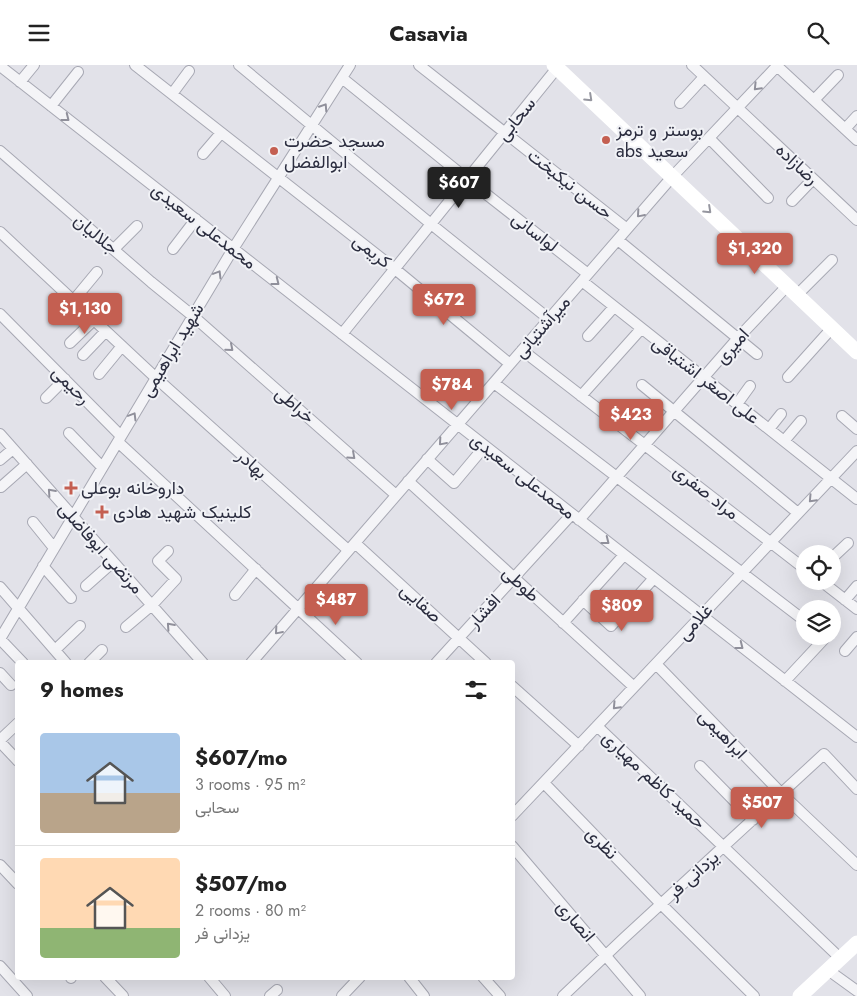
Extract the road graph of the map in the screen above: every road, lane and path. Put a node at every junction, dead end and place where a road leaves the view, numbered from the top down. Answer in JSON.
{"nodes":[{"id":1,"x":34,"y":65,"type":"edge"},
{"id":2,"x":239,"y":65,"type":"edge"},
{"id":3,"x":350,"y":65,"type":"edge"},
{"id":4,"x":419,"y":65,"type":"edge"},
{"id":5,"x":692,"y":65,"type":"edge"},
{"id":6,"x":777,"y":65,"type":"edge"},
{"id":7,"x":0,"y":66,"type":"edge"},
{"id":8,"x":141,"y":67,"type":"edge"},
{"id":9,"x":555,"y":67,"type":"edge"},
{"id":10,"x":189,"y":71,"type":"dead end"},
{"id":11,"x":78,"y":72,"type":"dead end"},
{"id":12,"x":838,"y":75,"type":"dead end"},
{"id":13,"x":342,"y":77,"type":"junction"},
{"id":14,"x":704,"y":77,"type":"junction"},
{"id":15,"x":20,"y":82,"type":"junction"},
{"id":16,"x":172,"y":94,"type":"junction"},
{"id":17,"x":814,"y":100,"type":"junction"},
{"id":18,"x":680,"y":103,"type":"dead end"},
{"id":19,"x":51,"y":106,"type":"junction"},
{"id":20,"x":737,"y":108,"type":"junction"},
{"id":21,"x":857,"y":116,"type":"edge"},
{"id":22,"x":312,"y":124,"type":"junction"},
{"id":23,"x":845,"y":129,"type":"junction"},
{"id":24,"x":221,"y":133,"type":"junction"},
{"id":25,"x":505,"y":133,"type":"junction"},
{"id":26,"x":709,"y":138,"type":"junction"},
{"id":27,"x":857,"y":140,"type":"edge"},
{"id":28,"x":0,"y":151,"type":"edge"},
{"id":29,"x":203,"y":154,"type":"dead end"},
{"id":30,"x":672,"y":177,"type":"junction"},
{"id":31,"x":278,"y":178,"type":"junction"},
{"id":32,"x":467,"y":179,"type":"junction"},
{"id":33,"x":813,"y":179,"type":"junction"},
{"id":34,"x":768,"y":198,"type":"dead end"},
{"id":35,"x":792,"y":201,"type":"dead end"},
{"id":36,"x":196,"y":219,"type":"junction"},
{"id":37,"x":857,"y":220,"type":"edge"},
{"id":38,"x":431,"y":224,"type":"junction"},
{"id":39,"x":137,"y":226,"type":"dead end"},
{"id":40,"x":627,"y":229,"type":"junction"},
{"id":41,"x":0,"y":232,"type":"edge"},
{"id":42,"x":618,"y":240,"type":"junction"},
{"id":43,"x":114,"y":249,"type":"junction"},
{"id":44,"x":173,"y":249,"type":"dead end"},
{"id":45,"x":233,"y":249,"type":"junction"},
{"id":46,"x":832,"y":260,"type":"dead end"},
{"id":47,"x":395,"y":269,"type":"junction"},
{"id":48,"x":97,"y":272,"type":"dead end"},
{"id":49,"x":585,"y":277,"type":"junction"},
{"id":50,"x":792,"y":290,"type":"junction"},
{"id":51,"x":73,"y":301,"type":"junction"},
{"id":52,"x":614,"y":307,"type":"junction"},
{"id":53,"x":0,"y":314,"type":"edge"},
{"id":54,"x":193,"y":316,"type":"junction"},
{"id":55,"x":549,"y":319,"type":"junction"},
{"id":56,"x":94,"y":320,"type":"junction"},
{"id":57,"x":832,"y":328,"type":"junction"},
{"id":58,"x":641,"y":329,"type":"junction"},
{"id":59,"x":106,"y":331,"type":"junction"},
{"id":60,"x":342,"y":334,"type":"junction"},
{"id":61,"x":588,"y":336,"type":"dead end"},
{"id":62,"x":738,"y":338,"type":"junction"},
{"id":63,"x":70,"y":343,"type":"dead end"},
{"id":64,"x":122,"y":346,"type":"junction"},
{"id":65,"x":522,"y":350,"type":"junction"},
{"id":66,"x":857,"y":352,"type":"edge"},
{"id":67,"x":757,"y":354,"type":"dead end"},
{"id":68,"x":83,"y":355,"type":"dead end"},
{"id":69,"x":510,"y":364,"type":"junction"},
{"id":70,"x":99,"y":374,"type":"dead end"},
{"id":71,"x":788,"y":377,"type":"dead end"},
{"id":72,"x":156,"y":378,"type":"junction"},
{"id":73,"x":703,"y":378,"type":"junction"},
{"id":74,"x":65,"y":379,"type":"junction"},
{"id":75,"x":494,"y":383,"type":"junction"},
{"id":76,"x":642,"y":385,"type":"dead end"},
{"id":77,"x":750,"y":386,"type":"dead end"},
{"id":78,"x":582,"y":396,"type":"junction"},
{"id":79,"x":46,"y":398,"type":"dead end"},
{"id":80,"x":736,"y":403,"type":"junction"},
{"id":81,"x":674,"y":411,"type":"junction"},
{"id":82,"x":780,"y":414,"type":"dead end"},
{"id":83,"x":842,"y":416,"type":"dead end"},
{"id":84,"x":801,"y":421,"type":"dead end"},
{"id":85,"x":458,"y":424,"type":"junction"},
{"id":86,"x":768,"y":429,"type":"junction"},
{"id":87,"x":857,"y":429,"type":"edge"},
{"id":88,"x":70,"y":433,"type":"dead end"},
{"id":89,"x":0,"y":435,"type":"edge"},
{"id":90,"x":120,"y":439,"type":"junction"},
{"id":91,"x":784,"y":441,"type":"junction"},
{"id":92,"x":645,"y":445,"type":"junction"},
{"id":93,"x":485,"y":446,"type":"junction"},
{"id":94,"x":13,"y":449,"type":"junction"},
{"id":95,"x":857,"y":451,"type":"edge"},
{"id":96,"x":427,"y":459,"type":"junction"},
{"id":97,"x":0,"y":460,"type":"edge"},
{"id":98,"x":27,"y":464,"type":"junction"},
{"id":99,"x":102,"y":467,"type":"junction"},
{"id":100,"x":617,"y":476,"type":"junction"},
{"id":101,"x":831,"y":479,"type":"junction"},
{"id":102,"x":408,"y":481,"type":"junction"},
{"id":103,"x":1,"y":487,"type":"edge"},
{"id":104,"x":396,"y":495,"type":"junction"},
{"id":105,"x":857,"y":499,"type":"edge"},
{"id":106,"x":798,"y":513,"type":"junction"},
{"id":107,"x":73,"y":516,"type":"junction"},
{"id":108,"x":575,"y":517,"type":"junction"},
{"id":109,"x":33,"y":522,"type":"dead end"},
{"id":110,"x":771,"y":543,"type":"junction"},
{"id":111,"x":848,"y":543,"type":"dead end"},
{"id":112,"x":351,"y":547,"type":"junction"},
{"id":113,"x":54,"y":548,"type":"junction"},
{"id":114,"x":841,"y":550,"type":"edge"},
{"id":115,"x":168,"y":551,"type":"dead end"},
{"id":116,"x":624,"y":555,"type":"junction"},
{"id":117,"x":113,"y":562,"type":"junction"},
{"id":118,"x":796,"y":562,"type":"edge"},
{"id":119,"x":43,"y":566,"type":"junction"},
{"id":120,"x":256,"y":569,"type":"junction"},
{"id":121,"x":741,"y":574,"type":"junction"},
{"id":122,"x":514,"y":578,"type":"junction"},
{"id":123,"x":654,"y":578,"type":"junction"},
{"id":124,"x":86,"y":586,"type":"dead end"},
{"id":125,"x":857,"y":586,"type":"edge"},
{"id":126,"x":0,"y":587,"type":"edge"},
{"id":127,"x":832,"y":590,"type":"edge"},
{"id":128,"x":235,"y":595,"type":"dead end"},
{"id":129,"x":72,"y":598,"type":"dead end"},
{"id":130,"x":583,"y":600,"type":"junction"},
{"id":131,"x":845,"y":600,"type":"junction"},
{"id":132,"x":152,"y":605,"type":"junction"},
{"id":133,"x":18,"y":608,"type":"junction"},
{"id":134,"x":298,"y":608,"type":"junction"},
{"id":135,"x":857,"y":609,"type":"edge"},
{"id":136,"x":796,"y":614,"type":"edge"},
{"id":137,"x":701,"y":616,"type":"junction"},
{"id":138,"x":563,"y":623,"type":"junction"},
{"id":139,"x":80,"y":626,"type":"dead end"},
{"id":140,"x":126,"y":627,"type":"dead end"},
{"id":141,"x":459,"y":637,"type":"junction"},
{"id":142,"x":857,"y":637,"type":"edge"},
{"id":143,"x":0,"y":639,"type":"edge"},
{"id":144,"x":819,"y":645,"type":"edge"},
{"id":145,"x":55,"y":650,"type":"junction"},
{"id":146,"x":102,"y":650,"type":"dead end"},
{"id":147,"x":845,"y":651,"type":"dead end"},
{"id":148,"x":19,"y":660,"type":"edge"},
{"id":149,"x":63,"y":660,"type":"edge"},
{"id":150,"x":92,"y":660,"type":"edge"},
{"id":151,"x":197,"y":660,"type":"edge"},
{"id":152,"x":254,"y":660,"type":"edge"},
{"id":153,"x":354,"y":660,"type":"edge"},
{"id":154,"x":439,"y":660,"type":"edge"},
{"id":155,"x":483,"y":660,"type":"edge"},
{"id":156,"x":656,"y":664,"type":"junction"},
{"id":157,"x":0,"y":673,"type":"edge"},
{"id":158,"x":785,"y":681,"type":"junction"},
{"id":159,"x":11,"y":685,"type":"dead end"},
{"id":160,"x":634,"y":687,"type":"junction"},
{"id":161,"x":515,"y":689,"type":"edge"},
{"id":162,"x":15,"y":726,"type":"edge"},
{"id":163,"x":597,"y":726,"type":"junction"},
{"id":164,"x":857,"y":737,"type":"edge"},
{"id":165,"x":0,"y":741,"type":"edge"},
{"id":166,"x":579,"y":746,"type":"junction"},
{"id":167,"x":15,"y":758,"type":"edge"},
{"id":168,"x":700,"y":766,"type":"dead end"},
{"id":169,"x":544,"y":783,"type":"junction"},
{"id":170,"x":857,"y":789,"type":"edge"},
{"id":171,"x":782,"y":793,"type":"junction"},
{"id":172,"x":515,"y":810,"type":"edge"},
{"id":173,"x":753,"y":820,"type":"junction"},
{"id":174,"x":725,"y":847,"type":"junction"},
{"id":175,"x":515,"y":850,"type":"edge"},
{"id":176,"x":0,"y":865,"type":"edge"},
{"id":177,"x":857,"y":865,"type":"edge"},
{"id":178,"x":15,"y":881,"type":"edge"},
{"id":179,"x":661,"y":904,"type":"junction"},
{"id":180,"x":857,"y":943,"type":"edge"},
{"id":181,"x":605,"y":955,"type":"junction"},
{"id":182,"x":840,"y":958,"type":"junction"},
{"id":183,"x":0,"y":966,"type":"edge"},
{"id":184,"x":828,"y":970,"type":"junction"},
{"id":185,"x":109,"y":980,"type":"edge"},
{"id":186,"x":213,"y":980,"type":"edge"},
{"id":187,"x":352,"y":980,"type":"edge"},
{"id":188,"x":411,"y":980,"type":"edge"},
{"id":189,"x":486,"y":980,"type":"edge"},
{"id":190,"x":857,"y":991,"type":"edge"},
{"id":191,"x":28,"y":996,"type":"edge"},
{"id":192,"x":123,"y":996,"type":"edge"},
{"id":193,"x":225,"y":996,"type":"edge"},
{"id":194,"x":342,"y":996,"type":"edge"},
{"id":195,"x":424,"y":996,"type":"edge"},
{"id":196,"x":500,"y":996,"type":"edge"},
{"id":197,"x":563,"y":996,"type":"edge"},
{"id":198,"x":640,"y":996,"type":"edge"},
{"id":199,"x":754,"y":996,"type":"edge"},
{"id":200,"x":800,"y":996,"type":"edge"}],
"edges":[{"from":1,"to":15,"type":"street"},
{"from":2,"to":22,"type":"street"},
{"from":3,"to":13,"type":"street","name":"شهید ابراهیمی"},
{"from":4,"to":25,"type":"street","name":"حسن نیکبخت"},
{"from":5,"to":14,"type":"street","name":"رضازاده"},
{"from":6,"to":17,"type":"street"},
{"from":6,"to":20,"type":"street","name":"میرآشتیانی","one_way":true},
{"from":7,"to":15,"type":"street","name":"محمدعلی سعیدی"},
{"from":8,"to":16,"type":"street","name":"کریمی"},
{"from":9,"to":25,"type":"street","name":"سحابی"},
{"from":9,"to":30,"type":"main road","one_way":true},
{"from":10,"to":16,"type":"street"},
{"from":11,"to":19,"type":"street"},
{"from":12,"to":17,"type":"street"},
{"from":22,"to":13,"type":"street","name":"شهید ابراهیمی","one_way":true},
{"from":13,"to":32,"type":"street","name":"لواسانی"},
{"from":14,"to":18,"type":"street"},
{"from":14,"to":20,"type":"street","name":"رضازاده"},
{"from":15,"to":19,"type":"street","name":"محمدعلی سعیدی"},
{"from":16,"to":24,"type":"street","name":"کریمی"},
{"from":17,"to":23,"type":"street"},
{"from":19,"to":36,"type":"street","name":"محمدعلی سعیدی","one_way":true},
{"from":20,"to":26,"type":"street","name":"میرآشتیانی"},
{"from":20,"to":33,"type":"street","name":"رضازاده"},
{"from":21,"to":23,"type":"street"},
{"from":22,"to":31,"type":"street","name":"شهید ابراهیمی"},
{"from":22,"to":38,"type":"street"},
{"from":23,"to":27,"type":"street"},
{"from":24,"to":29,"type":"street"},
{"from":24,"to":31,"type":"street","name":"کریمی"},
{"from":25,"to":32,"type":"street","name":"سحابی"},
{"from":25,"to":40,"type":"street","name":"حسن نیکبخت"},
{"from":26,"to":30,"type":"street","name":"میرآشتیانی"},
{"from":26,"to":34,"type":"street"},
{"from":28,"to":43,"type":"street","name":"جلالیان"},
{"from":30,"to":40,"type":"street","name":"میرآشتیانی","one_way":true},
{"from":30,"to":50,"type":"main road","one_way":true},
{"from":31,"to":45,"type":"street","name":"شهید ابراهیمی"},
{"from":31,"to":47,"type":"street","name":"کریمی"},
{"from":32,"to":38,"type":"street","name":"سحابی"},
{"from":32,"to":49,"type":"street","name":"لواسانی"},
{"from":33,"to":35,"type":"street"},
{"from":33,"to":37,"type":"street","name":"رضازاده"},
{"from":36,"to":44,"type":"street"},
{"from":36,"to":45,"type":"street","name":"محمدعلی سعیدی"},
{"from":38,"to":47,"type":"street","name":"سحابی"},
{"from":38,"to":55,"type":"street"},
{"from":39,"to":43,"type":"street"},
{"from":40,"to":42,"type":"street","name":"میرآشتیانی"},
{"from":41,"to":51,"type":"street","name":"بهادر"},
{"from":42,"to":49,"type":"street","name":"میرآشتیانی"},
{"from":42,"to":62,"type":"street"},
{"from":43,"to":54,"type":"street","name":"جلالیان"},
{"from":54,"to":45,"type":"street","name":"شهید ابراهیمی","one_way":true},
{"from":45,"to":60,"type":"street","name":"محمدعلی سعیدی","one_way":true},
{"from":46,"to":50,"type":"street","name":"امیری"},
{"from":47,"to":60,"type":"street","name":"سحابی"},
{"from":47,"to":69,"type":"street","name":"کریمی"},
{"from":48,"to":51,"type":"street"},
{"from":49,"to":52,"type":"street","name":"علی اصغر اشتیاقی"},
{"from":49,"to":55,"type":"street","name":"میرآشتیانی"},
{"from":50,"to":57,"type":"main road"},
{"from":50,"to":62,"type":"street","name":"امیری"},
{"from":51,"to":56,"type":"street","name":"بهادر"},
{"from":52,"to":58,"type":"street","name":"علی اصغر اشتیاقی"},
{"from":52,"to":61,"type":"street"},
{"from":53,"to":74,"type":"street","name":"رحیمی"},
{"from":54,"to":72,"type":"street","name":"شهید ابراهیمی"},
{"from":54,"to":104,"type":"street","name":"خراطی","one_way":true},
{"from":55,"to":65,"type":"street","name":"میرآشتیانی"},
{"from":56,"to":59,"type":"street","name":"بهادر"},
{"from":56,"to":63,"type":"street"},
{"from":57,"to":66,"type":"main road"},
{"from":57,"to":71,"type":"street"},
{"from":58,"to":73,"type":"street","name":"علی اصغر اشتیاقی"},
{"from":58,"to":78,"type":"street"},
{"from":59,"to":64,"type":"street","name":"بهادر"},
{"from":59,"to":68,"type":"street"},
{"from":60,"to":85,"type":"street","name":"محمدعلی سعیدی"},
{"from":62,"to":67,"type":"street"},
{"from":62,"to":73,"type":"street","name":"امیری"},
{"from":64,"to":70,"type":"street"},
{"from":64,"to":72,"type":"street","name":"بهادر"},
{"from":65,"to":69,"type":"street","name":"میرآشتیانی"},
{"from":65,"to":78,"type":"street","name":"مراد صفری"},
{"from":69,"to":75,"type":"street","name":"میرآشتیانی"},
{"from":90,"to":72,"type":"street","name":"شهید ابراهیمی","one_way":true},
{"from":72,"to":112,"type":"street","name":"بهادر"},
{"from":73,"to":80,"type":"street","name":"علی اصغر اشتیاقی"},
{"from":73,"to":81,"type":"street","name":"امیری"},
{"from":74,"to":79,"type":"street"},
{"from":74,"to":90,"type":"street","name":"رحیمی"},
{"from":75,"to":85,"type":"street","name":"میرآشتیانی"},
{"from":75,"to":100,"type":"street"},
{"from":76,"to":81,"type":"street"},
{"from":77,"to":80,"type":"street"},
{"from":78,"to":92,"type":"street","name":"مراد صفری"},
{"from":80,"to":86,"type":"street","name":"علی اصغر اشتیاقی"},
{"from":81,"to":92,"type":"street","name":"امیری"},
{"from":81,"to":106,"type":"street"},
{"from":82,"to":86,"type":"street"},
{"from":83,"to":87,"type":"street"},
{"from":84,"to":91,"type":"street"},
{"from":85,"to":93,"type":"street","name":"محمدعلی سعیدی"},
{"from":85,"to":96,"type":"street","name":"میرآشتیانی","one_way":true},
{"from":86,"to":91,"type":"street","name":"علی اصغر اشتیاقی"},
{"from":88,"to":99,"type":"street","name":"رحیمی"},
{"from":89,"to":94,"type":"street","name":"مرتضی ابوفاضلی"},
{"from":90,"to":99,"type":"street","name":"شهید ابراهیمی"},
{"from":90,"to":120,"type":"street","name":"رحیمی"},
{"from":91,"to":101,"type":"street","name":"علی اصغر اشتیاقی"},
{"from":92,"to":100,"type":"street","name":"امیری"},
{"from":92,"to":110,"type":"street","name":"مراد صفری"},
{"from":93,"to":96,"type":"street"},
{"from":93,"to":108,"type":"street","name":"محمدعلی سعیدی"},
{"from":94,"to":97,"type":"street"},
{"from":94,"to":98,"type":"street","name":"مرتضی ابوفاضلی"},
{"from":95,"to":101,"type":"street","name":"غلامی"},
{"from":96,"to":102,"type":"street","name":"میرآشتیانی"},
{"from":98,"to":103,"type":"street"},
{"from":107,"to":98,"type":"street","name":"مرتضی ابوفاضلی","one_way":true},
{"from":99,"to":107,"type":"street","name":"شهید ابراهیمی"},
{"from":100,"to":108,"type":"street","name":"امیری"},
{"from":100,"to":121,"type":"street"},
{"from":101,"to":105,"type":"street","name":"علی اصغر اشتیاقی"},
{"from":101,"to":106,"type":"street","name":"غلامی","one_way":true},
{"from":102,"to":104,"type":"street","name":"میرآشتیانی"},
{"from":102,"to":122,"type":"street","name":"طوطی"},
{"from":104,"to":112,"type":"street","name":"میرآشتیانی"},
{"from":106,"to":110,"type":"street","name":"غلامی"},
{"from":107,"to":113,"type":"street","name":"شهید ابراهیمی"},
{"from":107,"to":117,"type":"street","name":"مرتضی ابوفاضلی"},
{"from":108,"to":116,"type":"street","name":"محمدعلی سعیدی","one_way":true},
{"from":108,"to":122,"type":"street","name":"افشار"},
{"from":109,"to":113,"type":"street"},
{"from":110,"to":118,"type":"street"},
{"from":110,"to":121,"type":"street","name":"غلامی"},
{"from":111,"to":114,"type":"street"},
{"from":112,"to":134,"type":"street","name":"میرآشتیانی"},
{"from":112,"to":141,"type":"street","name":"صفایی"},
{"from":113,"to":119,"type":"street","name":"شهید ابراهیمی"},
{"from":115,"to":132,"type":"street"},
{"from":116,"to":123,"type":"street","name":"محمدعلی سعیدی"},
{"from":116,"to":130,"type":"street"},
{"from":117,"to":124,"type":"street"},
{"from":117,"to":132,"type":"street","name":"مرتضی ابوفاضلی"},
{"from":119,"to":129,"type":"street"},
{"from":119,"to":133,"type":"street","name":"شهید ابراهیمی"},
{"from":120,"to":128,"type":"street"},
{"from":120,"to":134,"type":"street","name":"رحیمی"},
{"from":121,"to":136,"type":"street"},
{"from":121,"to":137,"type":"street","name":"غلامی"},
{"from":122,"to":138,"type":"street","name":"طوطی"},
{"from":122,"to":141,"type":"street","name":"افشار"},
{"from":123,"to":130,"type":"street"},
{"from":123,"to":137,"type":"street","name":"محمدعلی سعیدی"},
{"from":125,"to":131,"type":"street"},
{"from":126,"to":133,"type":"street"},
{"from":127,"to":131,"type":"street"},
{"from":130,"to":138,"type":"street"},
{"from":131,"to":135,"type":"street"},
{"from":132,"to":140,"type":"street"},
{"from":151,"to":132,"type":"street","name":"مرتضی ابوفاضلی","one_way":true},
{"from":133,"to":143,"type":"street","name":"شهید ابراهیمی"},
{"from":133,"to":145,"type":"street"},
{"from":134,"to":152,"type":"street","name":"میرآشتیانی","one_way":true},
{"from":134,"to":153,"type":"street","name":"رحیمی"},
{"from":137,"to":156,"type":"street","name":"غلامی"},
{"from":137,"to":158,"type":"street","name":"محمدعلی سعیدی","one_way":true},
{"from":138,"to":160,"type":"street","name":"طوطی"},
{"from":139,"to":145,"type":"street"},
{"from":141,"to":154,"type":"street","name":"افشار"},
{"from":141,"to":155,"type":"street","name":"صفایی"},
{"from":142,"to":147,"type":"street"},
{"from":143,"to":148,"type":"street"},
{"from":144,"to":158,"type":"street"},
{"from":145,"to":149,"type":"street"},
{"from":146,"to":150,"type":"street"},
{"from":156,"to":160,"type":"street","name":"غلامی"},
{"from":156,"to":171,"type":"street","name":"ابراهیمی"},
{"from":157,"to":159,"type":"street"},
{"from":158,"to":164,"type":"street","name":"محمدعلی سعیدی"},
{"from":160,"to":163,"type":"street","name":"غلامی","one_way":true},
{"from":161,"to":166,"type":"street"},
{"from":162,"to":165,"type":"street"},
{"from":163,"to":166,"type":"street","name":"غلامی"},
{"from":163,"to":174,"type":"street","name":"حمید کاظم مهیاری"},
{"from":165,"to":167,"type":"street"},
{"from":166,"to":169,"type":"street","name":"غلامی"},
{"from":168,"to":173,"type":"street"},
{"from":169,"to":172,"type":"street","name":"غلامی"},
{"from":169,"to":179,"type":"street","name":"نظری"},
{"from":170,"to":171,"type":"street","name":"یزدانی فر"},
{"from":171,"to":173,"type":"street","name":"یزدانی فر"},
{"from":171,"to":177,"type":"street","name":"ابراهیمی"},
{"from":173,"to":174,"type":"street","name":"یزدانی فر"},
{"from":174,"to":179,"type":"street","name":"یزدانی فر"},
{"from":174,"to":182,"type":"street","name":"حمید کاظم مهیاری"},
{"from":175,"to":181,"type":"street","name":"انصاری"},
{"from":176,"to":178,"type":"street"},
{"from":179,"to":181,"type":"street","name":"یزدانی فر"},
{"from":179,"to":199,"type":"street","name":"نظری"},
{"from":180,"to":182,"type":"main road"},
{"from":181,"to":197,"type":"street","name":"یزدانی فر"},
{"from":181,"to":198,"type":"street","name":"انصاری"},
{"from":182,"to":184,"type":"main road"},
{"from":183,"to":191,"type":"street"},
{"from":184,"to":190,"type":"street"},
{"from":184,"to":200,"type":"main road"},
{"from":185,"to":192,"type":"street"},
{"from":186,"to":193,"type":"street"},
{"from":187,"to":194,"type":"street"},
{"from":188,"to":195,"type":"street"},
{"from":189,"to":196,"type":"street"}]}
